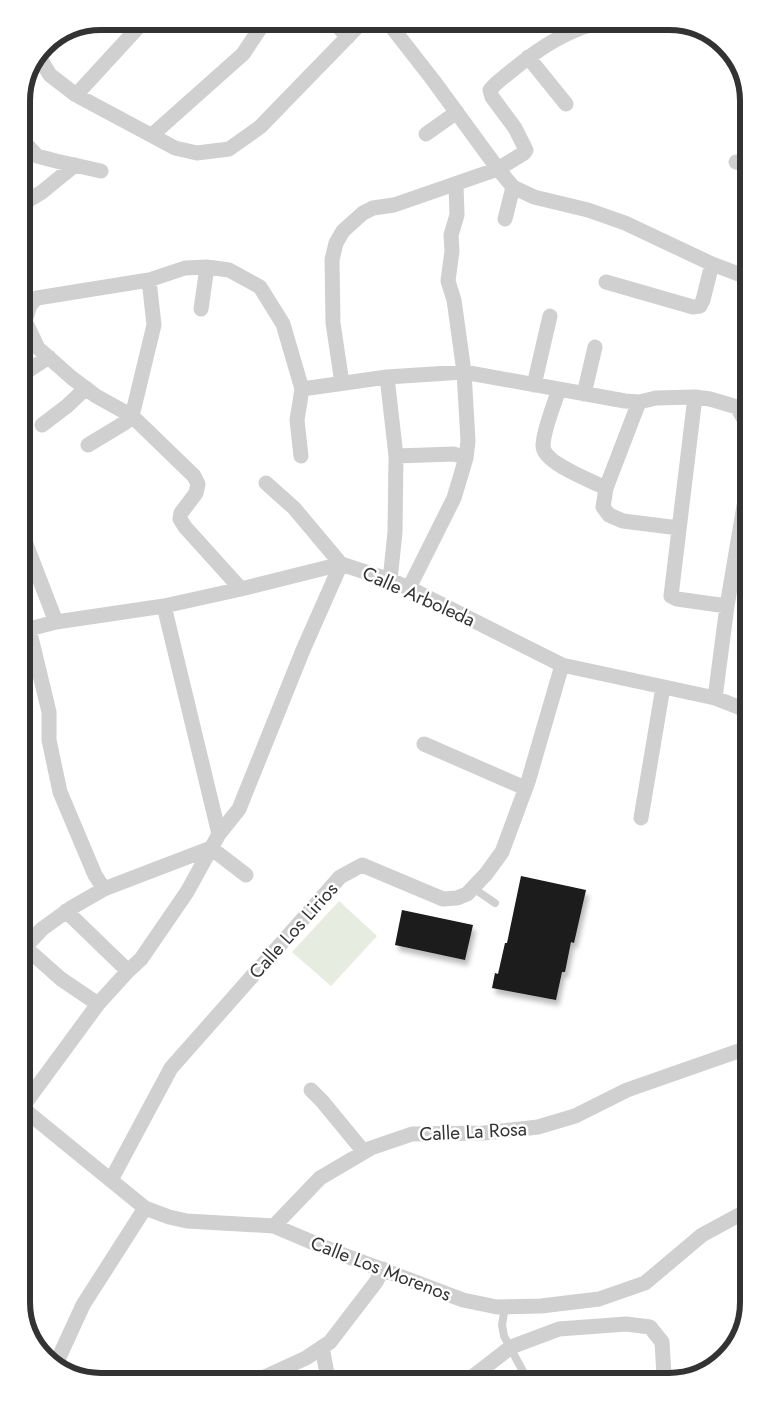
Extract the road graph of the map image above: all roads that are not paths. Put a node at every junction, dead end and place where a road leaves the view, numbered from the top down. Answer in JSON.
{"nodes":[{"id":1,"x":136,"y":30,"type":"edge"},
{"id":2,"x":259,"y":30,"type":"edge"},
{"id":3,"x":341,"y":30,"type":"edge"},
{"id":4,"x":355,"y":30,"type":"edge"},
{"id":5,"x":394,"y":30,"type":"edge"},
{"id":6,"x":576,"y":30,"type":"edge"},
{"id":7,"x":348,"y":37,"type":"junction"},
{"id":8,"x":528,"y":57,"type":"junction"},
{"id":9,"x":42,"y":62,"type":"edge"},
{"id":10,"x":76,"y":95,"type":"junction"},
{"id":11,"x":566,"y":104,"type":"dead end"},
{"id":12,"x":457,"y":112,"type":"junction"},
{"id":13,"x":426,"y":134,"type":"dead end"},
{"id":14,"x":152,"y":135,"type":"junction"},
{"id":15,"x":30,"y":149,"type":"edge"},
{"id":16,"x":75,"y":165,"type":"junction"},
{"id":17,"x":498,"y":169,"type":"junction"},
{"id":18,"x":101,"y":170,"type":"dead end"},
{"id":19,"x":456,"y":184,"type":"junction"},
{"id":20,"x":513,"y":187,"type":"junction"},
{"id":21,"x":30,"y":200,"type":"edge"},
{"id":22,"x":505,"y":219,"type":"dead end"},
{"id":23,"x":712,"y":264,"type":"junction"},
{"id":24,"x":207,"y":266,"type":"junction"},
{"id":25,"x":740,"y":274,"type":"edge"},
{"id":26,"x":149,"y":280,"type":"junction"},
{"id":27,"x":606,"y":282,"type":"dead end"},
{"id":28,"x":30,"y":305,"type":"edge"},
{"id":29,"x":201,"y":309,"type":"dead end"},
{"id":30,"x":550,"y":316,"type":"dead end"},
{"id":31,"x":30,"y":331,"type":"edge"},
{"id":32,"x":595,"y":347,"type":"dead end"},
{"id":33,"x":49,"y":357,"type":"junction"},
{"id":34,"x":30,"y":369,"type":"edge"},
{"id":35,"x":464,"y":372,"type":"junction"},
{"id":36,"x":387,"y":377,"type":"junction"},
{"id":37,"x":342,"y":383,"type":"junction"},
{"id":38,"x":534,"y":385,"type":"junction"},
{"id":39,"x":86,"y":388,"type":"junction"},
{"id":40,"x":559,"y":389,"type":"junction"},
{"id":41,"x":302,"y":390,"type":"junction"},
{"id":42,"x":584,"y":394,"type":"junction"},
{"id":43,"x":695,"y":398,"type":"junction"},
{"id":44,"x":639,"y":402,"type":"junction"},
{"id":45,"x":740,"y":412,"type":"edge"},
{"id":46,"x":132,"y":416,"type":"junction"},
{"id":47,"x":42,"y":425,"type":"dead end"},
{"id":48,"x":88,"y":445,"type":"dead end"},
{"id":49,"x":301,"y":456,"type":"dead end"},
{"id":50,"x":396,"y":456,"type":"junction"},
{"id":51,"x":466,"y":458,"type":"junction"},
{"id":52,"x":266,"y":483,"type":"dead end"},
{"id":53,"x":606,"y":488,"type":"junction"},
{"id":54,"x":679,"y":528,"type":"junction"},
{"id":55,"x":740,"y":529,"type":"edge"},
{"id":56,"x":30,"y":555,"type":"edge"},
{"id":57,"x":341,"y":564,"type":"junction"},
{"id":58,"x":390,"y":580,"type":"junction"},
{"id":59,"x":409,"y":588,"type":"junction"},
{"id":60,"x":241,"y":589,"type":"junction"},
{"id":61,"x":164,"y":606,"type":"junction"},
{"id":62,"x":727,"y":606,"type":"junction"},
{"id":63,"x":56,"y":622,"type":"junction"},
{"id":64,"x":30,"y":627,"type":"edge"},
{"id":65,"x":30,"y":643,"type":"edge"},
{"id":66,"x":562,"y":665,"type":"junction"},
{"id":67,"x":663,"y":687,"type":"junction"},
{"id":68,"x":715,"y":698,"type":"junction"},
{"id":69,"x":740,"y":708,"type":"edge"},
{"id":70,"x":424,"y":744,"type":"dead end"},
{"id":71,"x":525,"y":788,"type":"junction"},
{"id":72,"x":641,"y":818,"type":"dead end"},
{"id":73,"x":219,"y":834,"type":"junction"},
{"id":74,"x":211,"y":848,"type":"junction"},
{"id":75,"x":246,"y":875,"type":"dead end"},
{"id":76,"x":473,"y":888,"type":"junction"},
{"id":77,"x":104,"y":889,"type":"junction"},
{"id":78,"x":495,"y":903,"type":"dead end"},
{"id":79,"x":66,"y":911,"type":"junction"},
{"id":80,"x":30,"y":942,"type":"edge"},
{"id":81,"x":30,"y":951,"type":"edge"},
{"id":82,"x":128,"y":971,"type":"junction"},
{"id":83,"x":98,"y":1004,"type":"junction"},
{"id":84,"x":740,"y":1050,"type":"edge"},
{"id":85,"x":311,"y":1090,"type":"dead end"},
{"id":86,"x":30,"y":1097,"type":"edge"},
{"id":87,"x":30,"y":1114,"type":"edge"},
{"id":88,"x":364,"y":1152,"type":"junction"},
{"id":89,"x":111,"y":1180,"type":"junction"},
{"id":90,"x":145,"y":1208,"type":"junction"},
{"id":91,"x":740,"y":1215,"type":"edge"},
{"id":92,"x":274,"y":1226,"type":"junction"},
{"id":93,"x":383,"y":1269,"type":"junction"},
{"id":94,"x":504,"y":1307,"type":"junction"},
{"id":95,"x":322,"y":1347,"type":"junction"},
{"id":96,"x":511,"y":1347,"type":"junction"},
{"id":97,"x":59,"y":1358,"type":"edge"},
{"id":98,"x":273,"y":1373,"type":"edge"},
{"id":99,"x":327,"y":1373,"type":"edge"},
{"id":100,"x":477,"y":1373,"type":"edge"},
{"id":101,"x":524,"y":1373,"type":"edge"},
{"id":102,"x":664,"y":1373,"type":"edge"}],
"edges":[{"from":1,"to":10,"type":"street"},
{"from":2,"to":14,"type":"street"},
{"from":3,"to":7,"type":"street"},
{"from":4,"to":7,"type":"street"},
{"from":5,"to":12,"type":"street"},
{"from":6,"to":8,"type":"street"},
{"from":7,"to":14,"type":"street"},
{"from":8,"to":11,"type":"street"},
{"from":8,"to":17,"type":"street"},
{"from":9,"to":10,"type":"street"},
{"from":10,"to":14,"type":"street"},
{"from":12,"to":13,"type":"street"},
{"from":12,"to":17,"type":"street"},
{"from":15,"to":16,"type":"street"},
{"from":16,"to":18,"type":"street"},
{"from":16,"to":21,"type":"street"},
{"from":17,"to":19,"type":"street"},
{"from":17,"to":20,"type":"street"},
{"from":19,"to":35,"type":"street"},
{"from":19,"to":37,"type":"street"},
{"from":20,"to":22,"type":"street"},
{"from":20,"to":23,"type":"street"},
{"from":23,"to":25,"type":"street"},
{"from":23,"to":27,"type":"street"},
{"from":24,"to":26,"type":"street"},
{"from":24,"to":29,"type":"street"},
{"from":24,"to":41,"type":"street"},
{"from":26,"to":28,"type":"street"},
{"from":26,"to":46,"type":"street"},
{"from":30,"to":38,"type":"street"},
{"from":31,"to":33,"type":"street"},
{"from":32,"to":42,"type":"street"},
{"from":33,"to":34,"type":"street"},
{"from":33,"to":39,"type":"street"},
{"from":35,"to":36,"type":"street"},
{"from":35,"to":38,"type":"street"},
{"from":35,"to":51,"type":"street"},
{"from":36,"to":37,"type":"street"},
{"from":36,"to":50,"type":"street"},
{"from":37,"to":41,"type":"street"},
{"from":38,"to":40,"type":"street"},
{"from":39,"to":46,"type":"street"},
{"from":39,"to":47,"type":"street"},
{"from":40,"to":42,"type":"street"},
{"from":40,"to":53,"type":"street"},
{"from":41,"to":49,"type":"street"},
{"from":42,"to":44,"type":"street"},
{"from":43,"to":44,"type":"street"},
{"from":43,"to":45,"type":"street"},
{"from":43,"to":54,"type":"street"},
{"from":44,"to":53,"type":"street"},
{"from":46,"to":48,"type":"street"},
{"from":46,"to":60,"type":"street"},
{"from":50,"to":51,"type":"street"},
{"from":50,"to":58,"type":"street"},
{"from":51,"to":59,"type":"street"},
{"from":52,"to":57,"type":"street"},
{"from":53,"to":54,"type":"street"},
{"from":54,"to":62,"type":"street"},
{"from":55,"to":62,"type":"street"},
{"from":56,"to":63,"type":"street"},
{"from":57,"to":58,"type":"street","name":"Calle Arboleda"},
{"from":57,"to":60,"type":"street","name":"Calle Arboleda"},
{"from":57,"to":73,"type":"street"},
{"from":58,"to":59,"type":"street","name":"Calle Arboleda"},
{"from":59,"to":66,"type":"street","name":"Calle Arboleda"},
{"from":60,"to":61,"type":"street","name":"Calle Arboleda"},
{"from":61,"to":63,"type":"street","name":"Calle Arboleda"},
{"from":61,"to":73,"type":"street"},
{"from":62,"to":68,"type":"street"},
{"from":63,"to":64,"type":"street","name":"Calle Arboleda"},
{"from":65,"to":77,"type":"street"},
{"from":66,"to":67,"type":"street","name":"Calle Arboleda"},
{"from":66,"to":71,"type":"street","name":"Calle Los Lirios"},
{"from":67,"to":68,"type":"street","name":"Calle Arboleda"},
{"from":67,"to":72,"type":"street"},
{"from":68,"to":69,"type":"street","name":"Calle Arboleda"},
{"from":70,"to":71,"type":"street"},
{"from":71,"to":76,"type":"street","name":"Calle Los Lirios"},
{"from":73,"to":74,"type":"street"},
{"from":74,"to":75,"type":"street"},
{"from":74,"to":77,"type":"street"},
{"from":74,"to":82,"type":"street"},
{"from":76,"to":78,"type":"lane"},
{"from":76,"to":89,"type":"street","name":"Calle Los Lirios"},
{"from":77,"to":79,"type":"street"},
{"from":79,"to":80,"type":"street"},
{"from":79,"to":82,"type":"street"},
{"from":81,"to":83,"type":"street"},
{"from":82,"to":83,"type":"street"},
{"from":83,"to":86,"type":"street"},
{"from":84,"to":88,"type":"street","name":"Calle La Rosa"},
{"from":85,"to":88,"type":"street"},
{"from":87,"to":89,"type":"street","name":"Calle Los Morenos"},
{"from":88,"to":92,"type":"street","name":"Calle La Rosa"},
{"from":89,"to":90,"type":"street","name":"Calle Los Morenos"},
{"from":90,"to":92,"type":"street","name":"Calle Los Morenos"},
{"from":90,"to":97,"type":"street"},
{"from":91,"to":94,"type":"street","name":"Calle Los Morenos"},
{"from":92,"to":93,"type":"street","name":"Calle Los Morenos"},
{"from":93,"to":94,"type":"street","name":"Calle Los Morenos"},
{"from":93,"to":95,"type":"street"},
{"from":94,"to":96,"type":"lane"},
{"from":95,"to":98,"type":"street"},
{"from":95,"to":99,"type":"street"},
{"from":96,"to":100,"type":"street"},
{"from":96,"to":101,"type":"lane"},
{"from":96,"to":102,"type":"street"}]}
